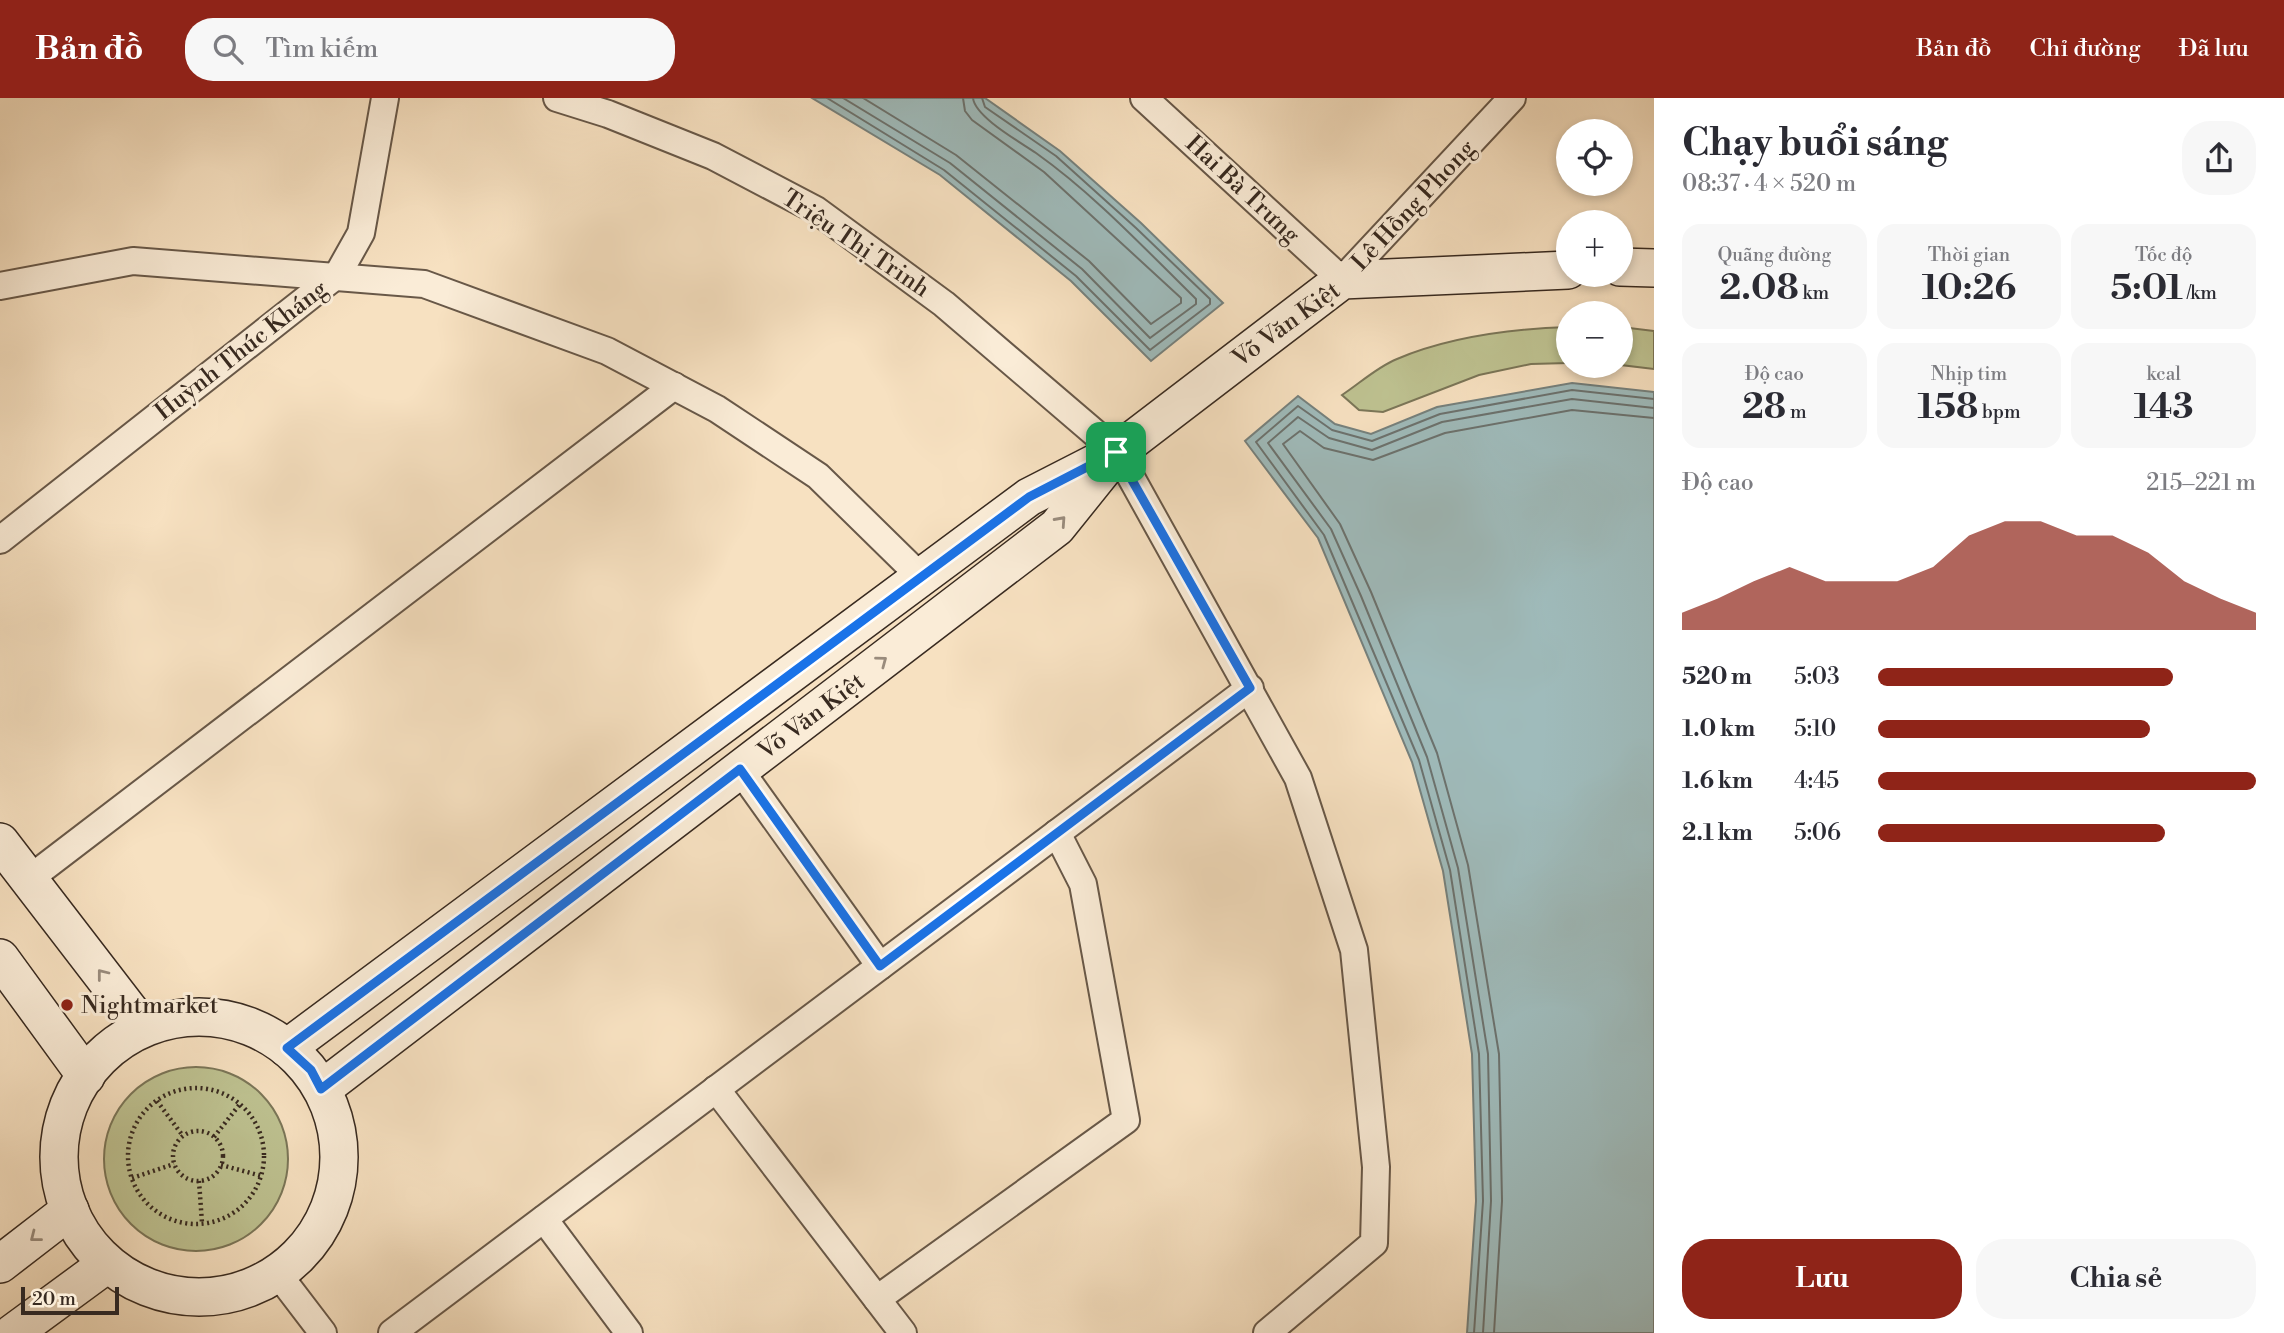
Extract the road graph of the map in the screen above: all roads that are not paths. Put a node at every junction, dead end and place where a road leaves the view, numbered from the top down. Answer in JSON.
{"nodes":[{"id":1,"x":385,"y":98,"type":"edge"},
{"id":2,"x":557,"y":98,"type":"edge"},
{"id":3,"x":1144,"y":98,"type":"edge"},
{"id":4,"x":1512,"y":98,"type":"edge"},
{"id":5,"x":1633,"y":267,"type":"edge"},
{"id":6,"x":1654,"y":268,"type":"edge"},
{"id":7,"x":1556,"y":271,"type":"edge"},
{"id":8,"x":334,"y":277,"type":"junction"},
{"id":9,"x":1342,"y":280,"type":"junction"},
{"id":10,"x":0,"y":286,"type":"edge"},
{"id":11,"x":674,"y":386,"type":"junction"},
{"id":12,"x":1116,"y":452,"type":"junction"},
{"id":13,"x":0,"y":540,"type":"edge"},
{"id":14,"x":922,"y":578,"type":"junction"},
{"id":15,"x":1250,"y":688,"type":"junction"},
{"id":16,"x":740,"y":769,"type":"junction"},
{"id":17,"x":1057,"y":833,"type":"junction"},
{"id":18,"x":0,"y":842,"type":"edge"},
{"id":19,"x":29,"y":880,"type":"junction"},
{"id":20,"x":0,"y":958,"type":"edge"},
{"id":21,"x":880,"y":966,"type":"junction"},
{"id":22,"x":143,"y":1028,"type":"junction"},
{"id":23,"x":287,"y":1048,"type":"junction"},
{"id":24,"x":86,"y":1076,"type":"junction"},
{"id":25,"x":321,"y":1089,"type":"junction"},
{"id":26,"x":716,"y":1089,"type":"junction"},
{"id":27,"x":70,"y":1210,"type":"junction"},
{"id":28,"x":544,"y":1219,"type":"junction"},
{"id":29,"x":0,"y":1264,"type":"edge"},
{"id":30,"x":107,"y":1264,"type":"junction"},
{"id":31,"x":278,"y":1274,"type":"junction"},
{"id":32,"x":877,"y":1299,"type":"junction"},
{"id":33,"x":13,"y":1333,"type":"edge"},
{"id":34,"x":323,"y":1333,"type":"edge"},
{"id":35,"x":392,"y":1333,"type":"edge"},
{"id":36,"x":629,"y":1333,"type":"edge"},
{"id":37,"x":903,"y":1333,"type":"edge"},
{"id":38,"x":1267,"y":1333,"type":"edge"}],
"edges":[{"from":1,"to":8,"type":"street","name":"Huỳnh Thúc Kháng"},
{"from":2,"to":12,"type":"street","name":"Triệu Thị Trinh"},
{"from":3,"to":9,"type":"street","name":"Hai Bà Trưng"},
{"from":4,"to":9,"type":"street","name":"Lê Hồng Phong"},
{"from":5,"to":6,"type":"street"},
{"from":7,"to":9,"type":"street","name":"Võ Văn Kiệt"},
{"from":8,"to":10,"type":"street"},
{"from":8,"to":11,"type":"street"},
{"from":8,"to":13,"type":"street","name":"Huỳnh Thúc Kháng"},
{"from":9,"to":12,"type":"street","name":"Võ Văn Kiệt"},
{"from":11,"to":14,"type":"street"},
{"from":11,"to":19,"type":"street"},
{"from":12,"to":14,"type":"street","name":"Võ Văn Kiệt"},
{"from":12,"to":15,"type":"street","name":"Triệu Thị Trinh"},
{"from":16,"to":12,"type":"street","name":"Võ Văn Kiệt","one_way":true},
{"from":14,"to":23,"type":"street","name":"Võ Văn Kiệt"},
{"from":15,"to":17,"type":"street"},
{"from":15,"to":38,"type":"street","name":"Triệu Thị Trinh"},
{"from":16,"to":21,"type":"street"},
{"from":16,"to":25,"type":"street","name":"Võ Văn Kiệt"},
{"from":17,"to":21,"type":"street"},
{"from":17,"to":32,"type":"street"},
{"from":18,"to":19,"type":"street"},
{"from":22,"to":19,"type":"street","one_way":true},
{"from":20,"to":24,"type":"street"},
{"from":21,"to":26,"type":"street"},
{"from":22,"to":23,"type":"street"},
{"from":22,"to":24,"type":"street"},
{"from":23,"to":25,"type":"street"},
{"from":24,"to":27,"type":"street"},
{"from":25,"to":31,"type":"street"},
{"from":26,"to":28,"type":"street"},
{"from":26,"to":32,"type":"street"},
{"from":27,"to":29,"type":"street","one_way":true},
{"from":27,"to":30,"type":"street"},
{"from":28,"to":35,"type":"street"},
{"from":28,"to":36,"type":"street"},
{"from":30,"to":31,"type":"street"},
{"from":30,"to":33,"type":"street"},
{"from":31,"to":34,"type":"street"},
{"from":32,"to":37,"type":"street"}]}
